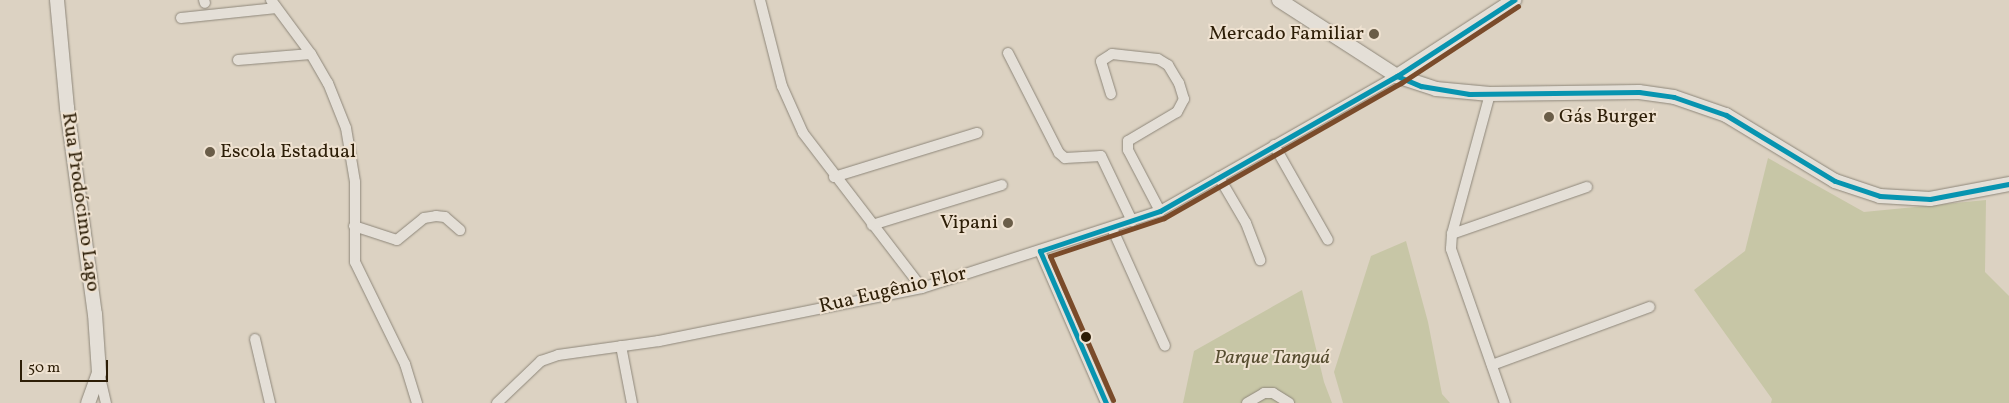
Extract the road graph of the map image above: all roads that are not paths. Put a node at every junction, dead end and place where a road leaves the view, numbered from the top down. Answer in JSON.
{"nodes":[{"id":1,"x":57,"y":0,"type":"edge"},
{"id":2,"x":760,"y":0,"type":"edge"},
{"id":3,"x":1279,"y":0,"type":"edge"},
{"id":4,"x":1510,"y":1,"type":"edge"},
{"id":5,"x":274,"y":4,"type":"edge"},
{"id":6,"x":181,"y":18,"type":"dead end"},
{"id":7,"x":1008,"y":53,"type":"dead end"},
{"id":8,"x":312,"y":54,"type":"junction"},
{"id":9,"x":238,"y":60,"type":"dead end"},
{"id":10,"x":1397,"y":76,"type":"junction"},
{"id":11,"x":1111,"y":94,"type":"dead end"},
{"id":12,"x":1490,"y":94,"type":"junction"},
{"id":13,"x":977,"y":133,"type":"dead end"},
{"id":14,"x":1274,"y":145,"type":"junction"},
{"id":15,"x":834,"y":177,"type":"junction"},
{"id":16,"x":1219,"y":177,"type":"junction"},
{"id":17,"x":2009,"y":184,"type":"edge"},
{"id":18,"x":1002,"y":185,"type":"dead end"},
{"id":19,"x":1587,"y":187,"type":"dead end"},
{"id":20,"x":1160,"y":211,"type":"junction"},
{"id":21,"x":1132,"y":221,"type":"junction"},
{"id":22,"x":872,"y":225,"type":"junction"},
{"id":23,"x":354,"y":226,"type":"junction"},
{"id":24,"x":1112,"y":228,"type":"junction"},
{"id":25,"x":460,"y":230,"type":"dead end"},
{"id":26,"x":1452,"y":234,"type":"junction"},
{"id":27,"x":1328,"y":240,"type":"dead end"},
{"id":28,"x":1040,"y":251,"type":"junction"},
{"id":29,"x":1260,"y":260,"type":"dead end"},
{"id":30,"x":922,"y":288,"type":"junction"},
{"id":31,"x":1650,"y":307,"type":"dead end"},
{"id":32,"x":255,"y":339,"type":"dead end"},
{"id":33,"x":621,"y":346,"type":"junction"},
{"id":34,"x":1164,"y":346,"type":"dead end"},
{"id":35,"x":1492,"y":365,"type":"junction"},
{"id":36,"x":99,"y":373,"type":"junction"},
{"id":37,"x":88,"y":403,"type":"edge"},
{"id":38,"x":106,"y":403,"type":"edge"},
{"id":39,"x":270,"y":403,"type":"edge"},
{"id":40,"x":417,"y":403,"type":"edge"},
{"id":41,"x":497,"y":403,"type":"edge"},
{"id":42,"x":632,"y":403,"type":"edge"},
{"id":43,"x":1106,"y":403,"type":"edge"},
{"id":44,"x":1247,"y":403,"type":"edge"},
{"id":45,"x":1289,"y":403,"type":"edge"},
{"id":46,"x":1505,"y":403,"type":"edge"}],
"edges":[{"from":1,"to":36,"type":"main road","name":"Rua Prodócimo Lago"},
{"from":2,"to":15,"type":"street"},
{"from":3,"to":10,"type":"main road"},
{"from":4,"to":10,"type":"main road","name":"Rua Eugênio Flor"},
{"from":5,"to":6,"type":"street"},
{"from":5,"to":8,"type":"street"},
{"from":7,"to":21,"type":"street"},
{"from":8,"to":9,"type":"street"},
{"from":8,"to":23,"type":"street"},
{"from":10,"to":12,"type":"main road"},
{"from":10,"to":14,"type":"street","name":"Rua Eugênio Flor"},
{"from":11,"to":20,"type":"street"},
{"from":12,"to":17,"type":"main road"},
{"from":12,"to":26,"type":"street"},
{"from":13,"to":15,"type":"street"},
{"from":14,"to":16,"type":"street","name":"Rua Eugênio Flor"},
{"from":14,"to":27,"type":"street"},
{"from":15,"to":22,"type":"street"},
{"from":16,"to":20,"type":"street","name":"Rua Eugênio Flor"},
{"from":16,"to":29,"type":"street"},
{"from":18,"to":22,"type":"street"},
{"from":19,"to":26,"type":"street"},
{"from":20,"to":21,"type":"street","name":"Rua Eugênio Flor"},
{"from":21,"to":24,"type":"street","name":"Rua Eugênio Flor"},
{"from":22,"to":30,"type":"street"},
{"from":23,"to":25,"type":"street"},
{"from":23,"to":40,"type":"street"},
{"from":24,"to":28,"type":"street","name":"Rua Eugênio Flor"},
{"from":24,"to":34,"type":"street"},
{"from":26,"to":35,"type":"street"},
{"from":28,"to":30,"type":"street","name":"Rua Eugênio Flor"},
{"from":28,"to":43,"type":"street"},
{"from":30,"to":33,"type":"street","name":"Rua Eugênio Flor"},
{"from":31,"to":35,"type":"street"},
{"from":32,"to":39,"type":"street"},
{"from":33,"to":41,"type":"street","name":"Rua Eugênio Flor"},
{"from":33,"to":42,"type":"street"},
{"from":35,"to":46,"type":"street"},
{"from":36,"to":37,"type":"main road","name":"Rua Prodócimo Lago"},
{"from":36,"to":38,"type":"street"},
{"from":44,"to":45,"type":"street"}]}
